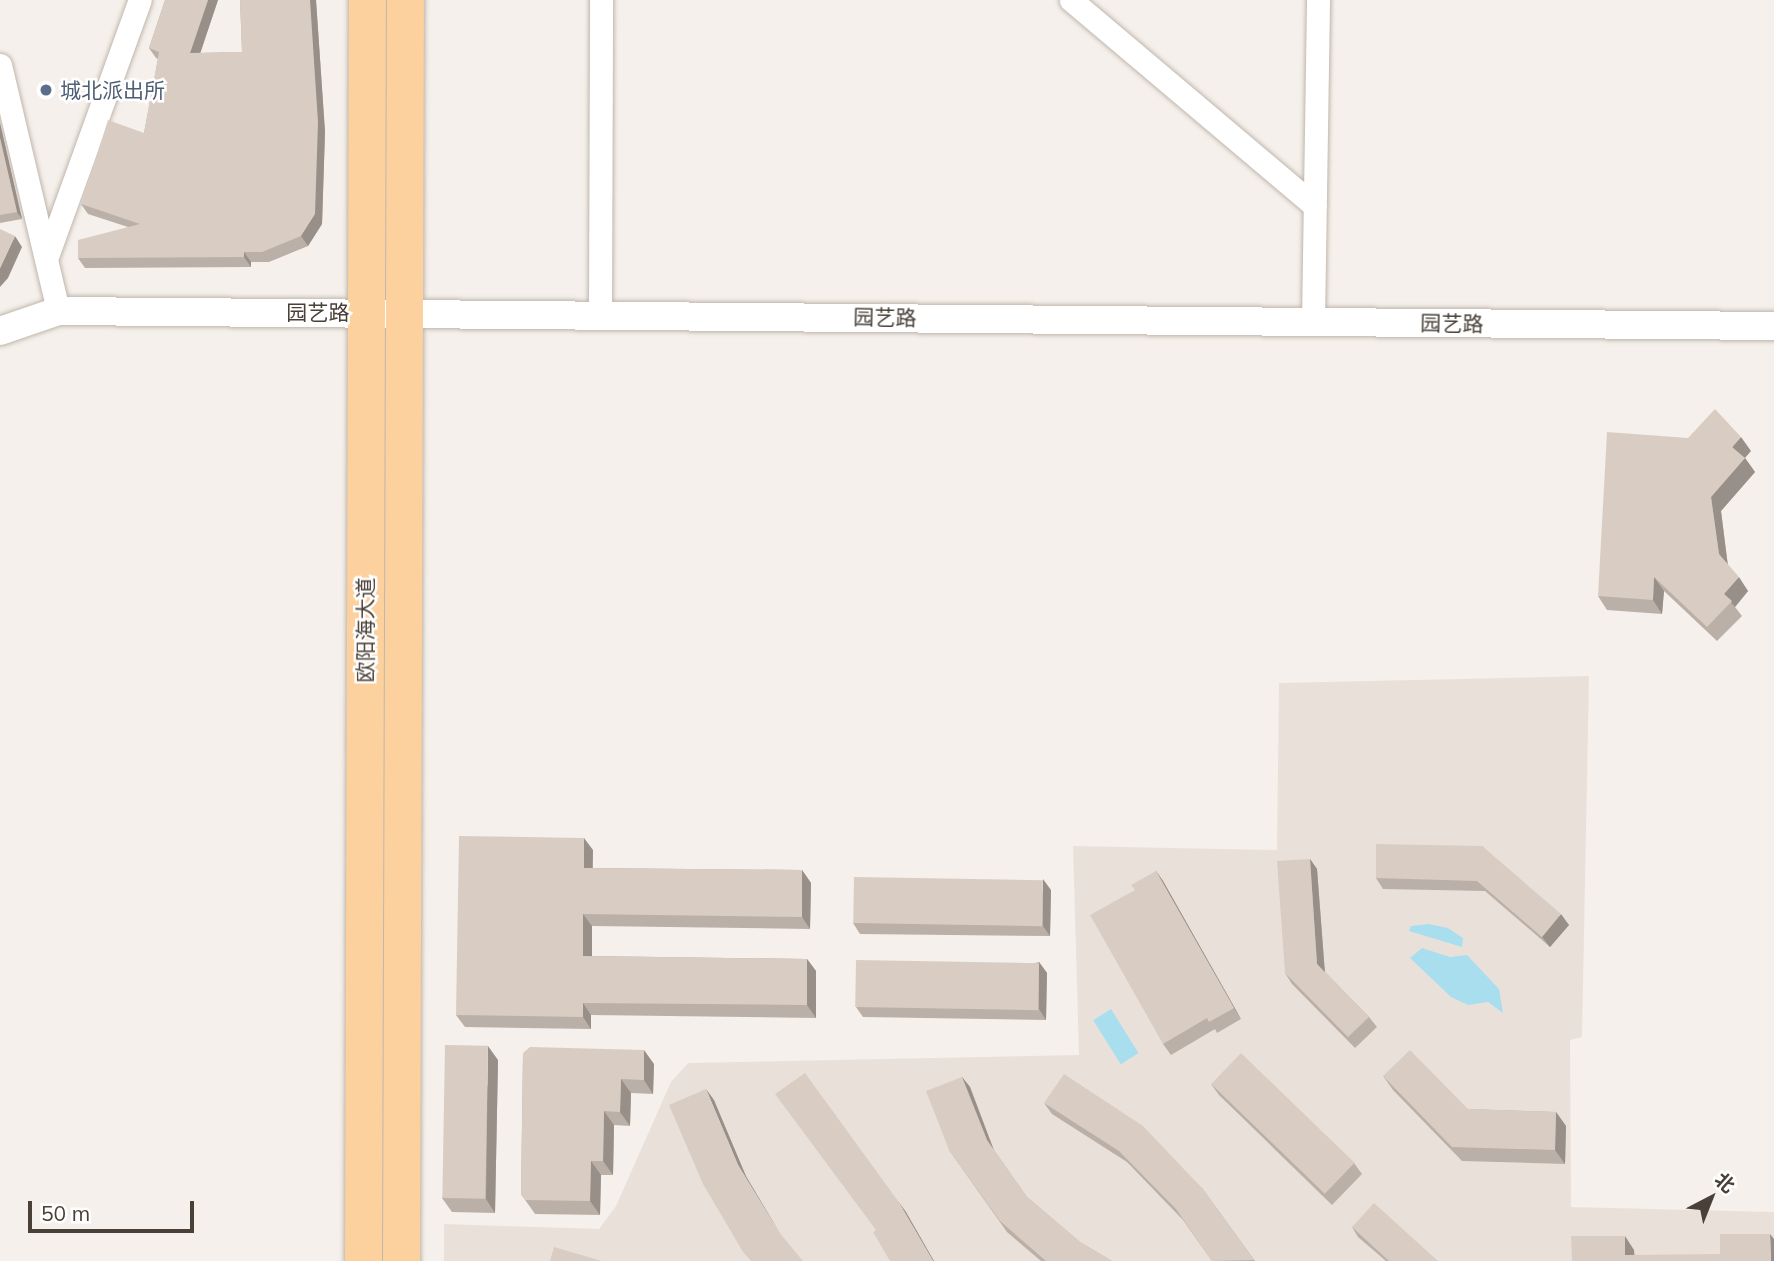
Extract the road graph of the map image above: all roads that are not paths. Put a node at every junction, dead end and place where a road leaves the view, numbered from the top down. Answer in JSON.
{"nodes":[{"id":1,"x":140,"y":0,"type":"edge"},
{"id":2,"x":367,"y":0,"type":"edge"},
{"id":3,"x":405,"y":0,"type":"edge"},
{"id":4,"x":601,"y":0,"type":"edge"},
{"id":5,"x":1071,"y":0,"type":"edge"},
{"id":6,"x":1318,"y":0,"type":"edge"},
{"id":7,"x":0,"y":65,"type":"edge"},
{"id":8,"x":1315,"y":206,"type":"junction"},
{"id":9,"x":46,"y":259,"type":"junction"},
{"id":10,"x":58,"y":311,"type":"junction"},
{"id":11,"x":366,"y":312,"type":"junction"},
{"id":12,"x":404,"y":312,"type":"junction"},
{"id":13,"x":600,"y":314,"type":"junction"},
{"id":14,"x":1313,"y":321,"type":"junction"},
{"id":15,"x":1774,"y":326,"type":"edge"},
{"id":16,"x":0,"y":331,"type":"edge"},
{"id":17,"x":363,"y":1261,"type":"edge"},
{"id":18,"x":401,"y":1261,"type":"edge"}],
"edges":[{"from":1,"to":9,"type":"street"},
{"from":2,"to":11,"type":"main road","name":"欧阳海大道"},
{"from":3,"to":12,"type":"main road","name":"欧阳海大道"},
{"from":4,"to":13,"type":"street"},
{"from":5,"to":8,"type":"street"},
{"from":6,"to":8,"type":"street"},
{"from":7,"to":9,"type":"street"},
{"from":8,"to":14,"type":"street"},
{"from":9,"to":10,"type":"street"},
{"from":10,"to":11,"type":"street","name":"园艺路"},
{"from":10,"to":16,"type":"street","name":"园艺路"},
{"from":11,"to":12,"type":"street","name":"园艺路"},
{"from":11,"to":17,"type":"main road","name":"欧阳海大道"},
{"from":12,"to":13,"type":"street","name":"园艺路"},
{"from":12,"to":18,"type":"main road","name":"欧阳海大道"},
{"from":13,"to":14,"type":"street","name":"园艺路"},
{"from":14,"to":15,"type":"street","name":"园艺路"}]}
